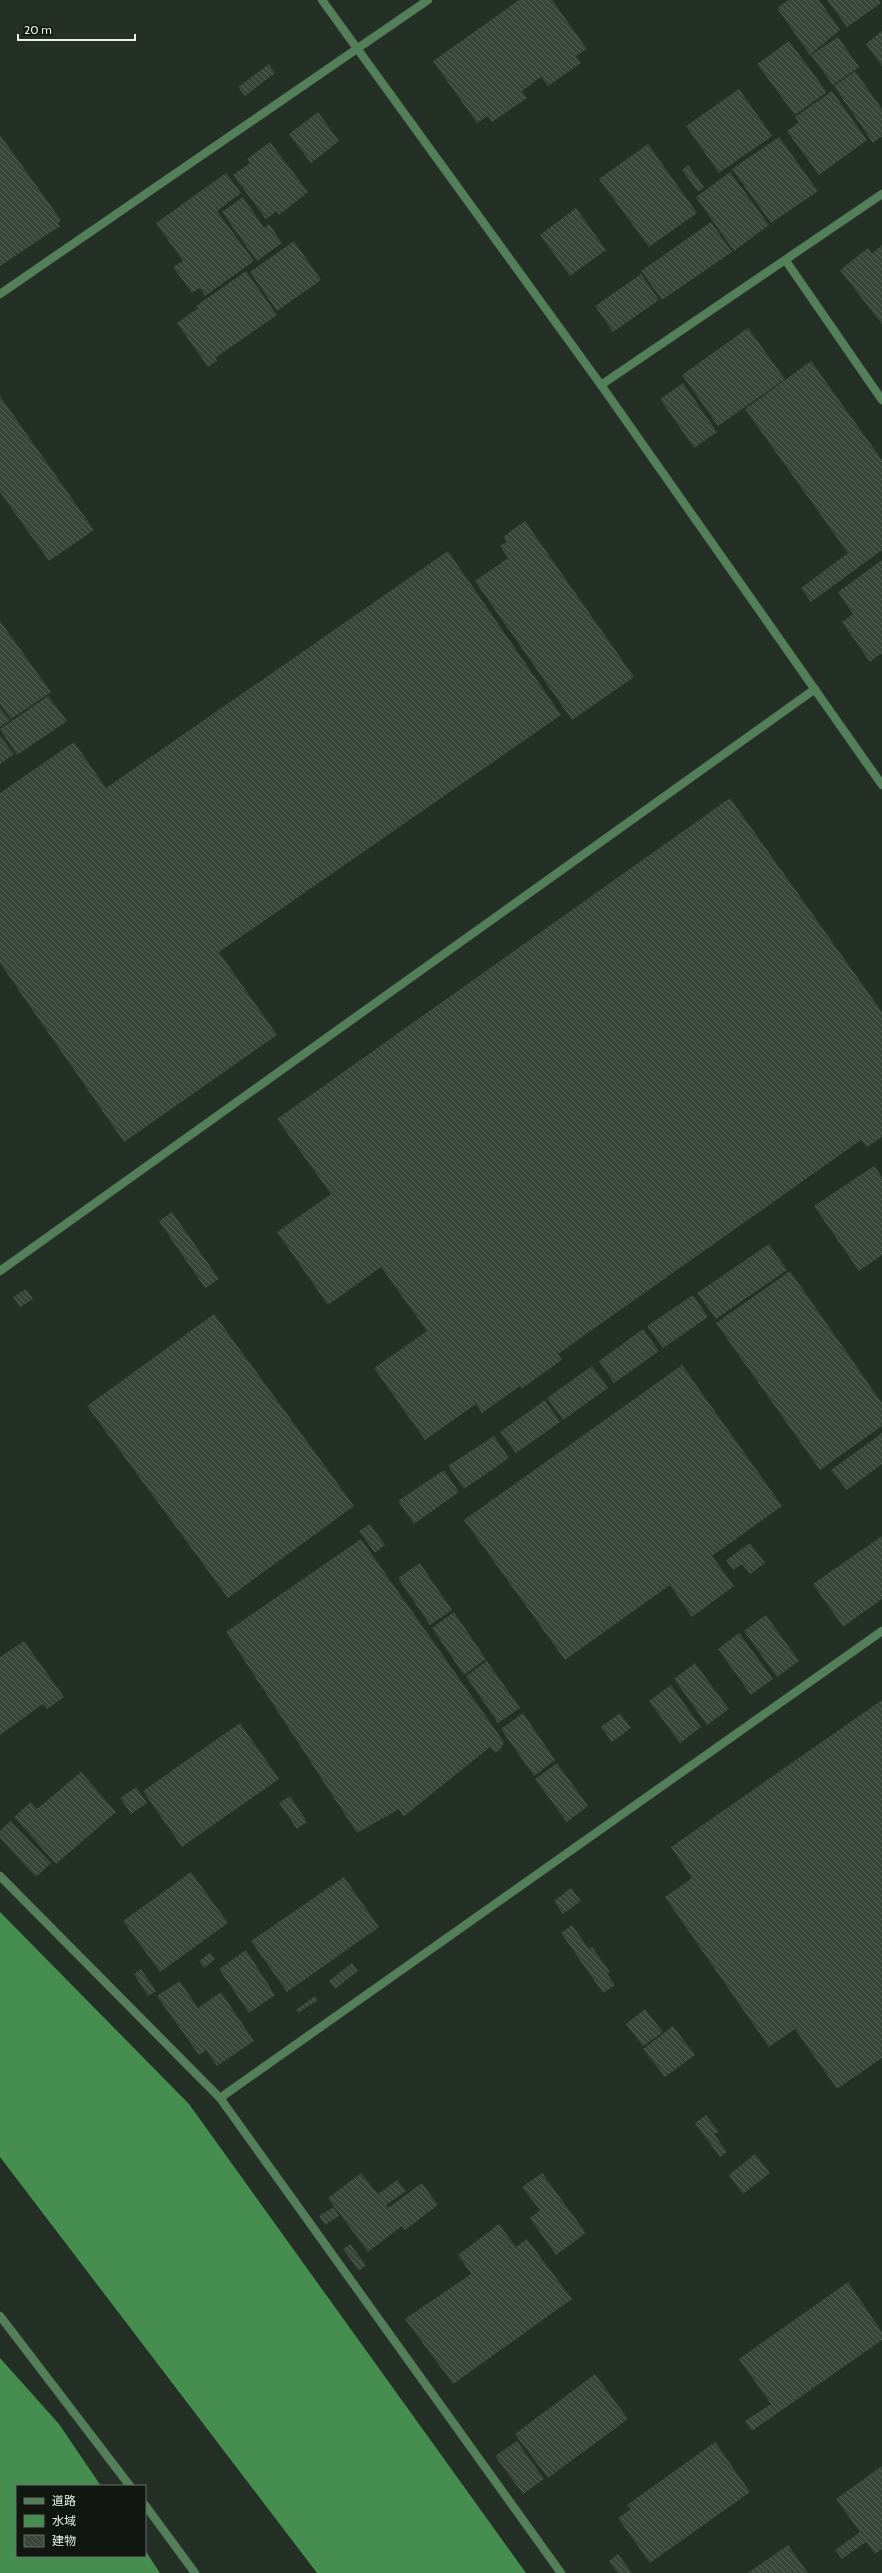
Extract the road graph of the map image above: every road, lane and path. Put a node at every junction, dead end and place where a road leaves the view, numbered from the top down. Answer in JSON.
{"nodes":[{"id":1,"x":322,"y":0,"type":"edge"},
{"id":2,"x":428,"y":0,"type":"edge"},
{"id":3,"x":358,"y":50,"type":"junction"},
{"id":4,"x":882,"y":194,"type":"edge"},
{"id":5,"x":786,"y":261,"type":"junction"},
{"id":6,"x":0,"y":294,"type":"edge"},
{"id":7,"x":601,"y":385,"type":"junction"},
{"id":8,"x":882,"y":400,"type":"edge"},
{"id":9,"x":815,"y":690,"type":"junction"},
{"id":10,"x":882,"y":785,"type":"edge"},
{"id":11,"x":0,"y":1271,"type":"edge"},
{"id":12,"x":882,"y":1631,"type":"edge"},
{"id":13,"x":0,"y":1876,"type":"edge"},
{"id":14,"x":220,"y":2098,"type":"junction"},
{"id":15,"x":0,"y":2316,"type":"edge"},
{"id":16,"x":129,"y":2485,"type":"edge"},
{"id":17,"x":146,"y":2506,"type":"edge"},
{"id":18,"x":195,"y":2573,"type":"edge"},
{"id":19,"x":561,"y":2573,"type":"edge"}],
"edges":[{"from":1,"to":3,"type":"street"},
{"from":2,"to":3,"type":"street"},
{"from":3,"to":6,"type":"street"},
{"from":3,"to":7,"type":"street"},
{"from":4,"to":5,"type":"street"},
{"from":5,"to":7,"type":"street"},
{"from":5,"to":8,"type":"street"},
{"from":7,"to":9,"type":"street"},
{"from":9,"to":10,"type":"street"},
{"from":9,"to":11,"type":"street"},
{"from":12,"to":14,"type":"street"},
{"from":13,"to":14,"type":"street"},
{"from":14,"to":19,"type":"street"},
{"from":15,"to":16,"type":"street"},
{"from":17,"to":18,"type":"street"}]}
